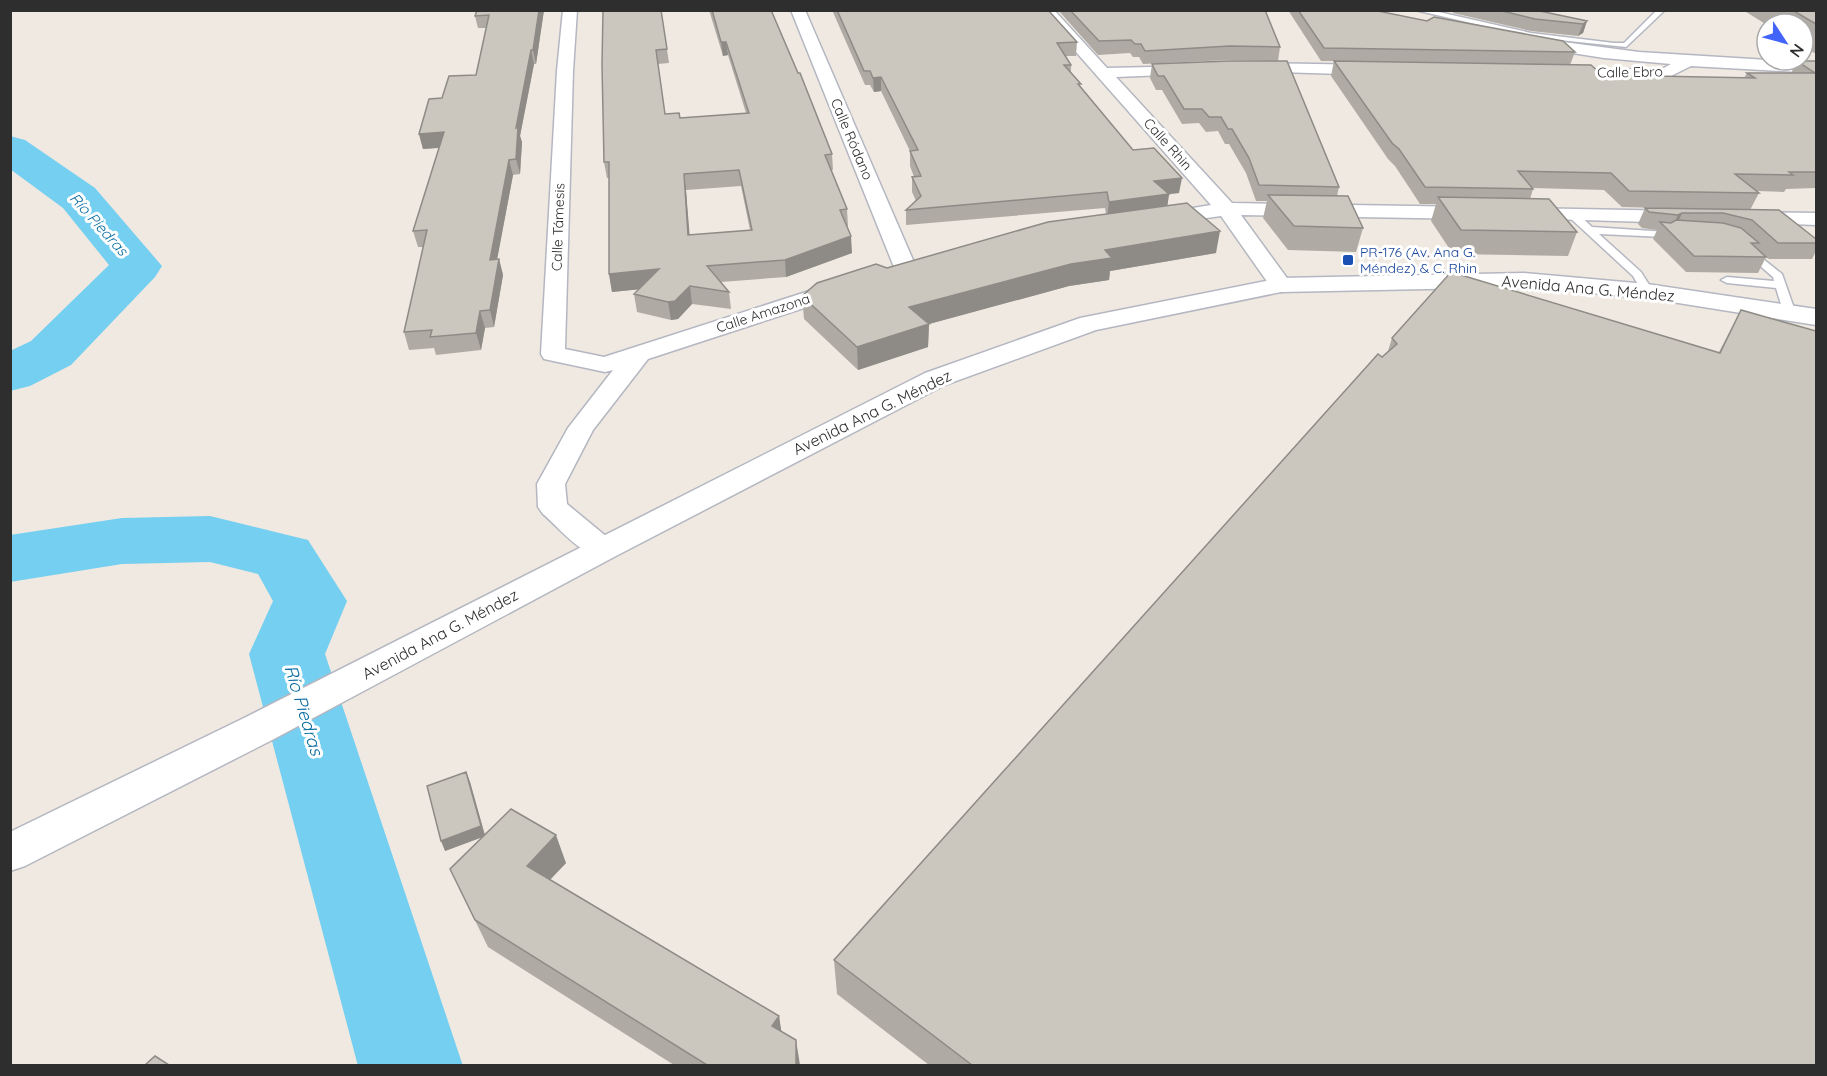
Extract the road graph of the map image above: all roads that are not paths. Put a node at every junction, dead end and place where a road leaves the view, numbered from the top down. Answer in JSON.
{"nodes":[{"id":1,"x":570,"y":10,"type":"edge"},
{"id":2,"x":798,"y":10,"type":"edge"},
{"id":3,"x":1046,"y":10,"type":"edge"},
{"id":4,"x":1662,"y":10,"type":"edge"},
{"id":5,"x":1413,"y":15,"type":"edge"},
{"id":6,"x":1688,"y":61,"type":"junction"},
{"id":7,"x":1228,"y":67,"type":"edge"},
{"id":8,"x":1205,"y":68,"type":"edge"},
{"id":9,"x":1816,"y":68,"type":"edge"},
{"id":10,"x":1394,"y":70,"type":"edge"},
{"id":11,"x":1102,"y":72,"type":"junction"},
{"id":12,"x":1547,"y":72,"type":"edge"},
{"id":13,"x":1226,"y":209,"type":"junction"},
{"id":14,"x":1572,"y":214,"type":"junction"},
{"id":15,"x":1700,"y":217,"type":"edge"},
{"id":16,"x":1735,"y":218,"type":"edge"},
{"id":17,"x":1816,"y":219,"type":"edge"},
{"id":18,"x":1133,"y":222,"type":"edge"},
{"id":19,"x":1589,"y":230,"type":"junction"},
{"id":20,"x":1664,"y":234,"type":"edge"},
{"id":21,"x":1738,"y":240,"type":"edge"},
{"id":22,"x":927,"y":261,"type":"edge"},
{"id":23,"x":905,"y":267,"type":"junction"},
{"id":24,"x":883,"y":274,"type":"edge"},
{"id":25,"x":1727,"y":280,"type":"dead end"},
{"id":26,"x":861,"y":281,"type":"edge"},
{"id":27,"x":1281,"y":285,"type":"junction"},
{"id":28,"x":1647,"y":291,"type":"junction"},
{"id":29,"x":1785,"y":298,"type":"junction"},
{"id":30,"x":1816,"y":316,"type":"edge"},
{"id":31,"x":639,"y":354,"type":"junction"},
{"id":32,"x":602,"y":549,"type":"junction"},
{"id":33,"x":10,"y":853,"type":"edge"}],
"edges":[{"from":1,"to":31,"type":"street","name":"Calle Támesis"},
{"from":2,"to":23,"type":"street","name":"Calle Ródano"},
{"from":3,"to":11,"type":"street","name":"Calle Rhin"},
{"from":4,"to":5,"type":"lane"},
{"from":5,"to":6,"type":"street"},
{"from":6,"to":9,"type":"street"},
{"from":6,"to":12,"type":"street","name":"Calle Ebro"},
{"from":7,"to":10,"type":"street"},
{"from":8,"to":11,"type":"street"},
{"from":11,"to":13,"type":"street","name":"Calle Rhin"},
{"from":13,"to":14,"type":"street"},
{"from":13,"to":18,"type":"street"},
{"from":13,"to":27,"type":"street","name":"Calle Rhin"},
{"from":14,"to":15,"type":"street"},
{"from":14,"to":19,"type":"lane"},
{"from":16,"to":17,"type":"street"},
{"from":19,"to":20,"type":"lane"},
{"from":19,"to":28,"type":"lane"},
{"from":21,"to":29,"type":"lane"},
{"from":22,"to":23,"type":"street"},
{"from":23,"to":24,"type":"street"},
{"from":25,"to":29,"type":"lane"},
{"from":26,"to":31,"type":"street","name":"Calle Amazona"},
{"from":27,"to":28,"type":"main road","name":"Avenida Ana G. Méndez"},
{"from":27,"to":32,"type":"main road","name":"Avenida Ana G. Méndez"},
{"from":28,"to":29,"type":"main road","name":"Avenida Ana G. Méndez"},
{"from":29,"to":30,"type":"main road","name":"Avenida Ana G. Méndez"},
{"from":31,"to":32,"type":"street"},
{"from":32,"to":33,"type":"main road","name":"Avenida Ana G. Méndez"}]}
